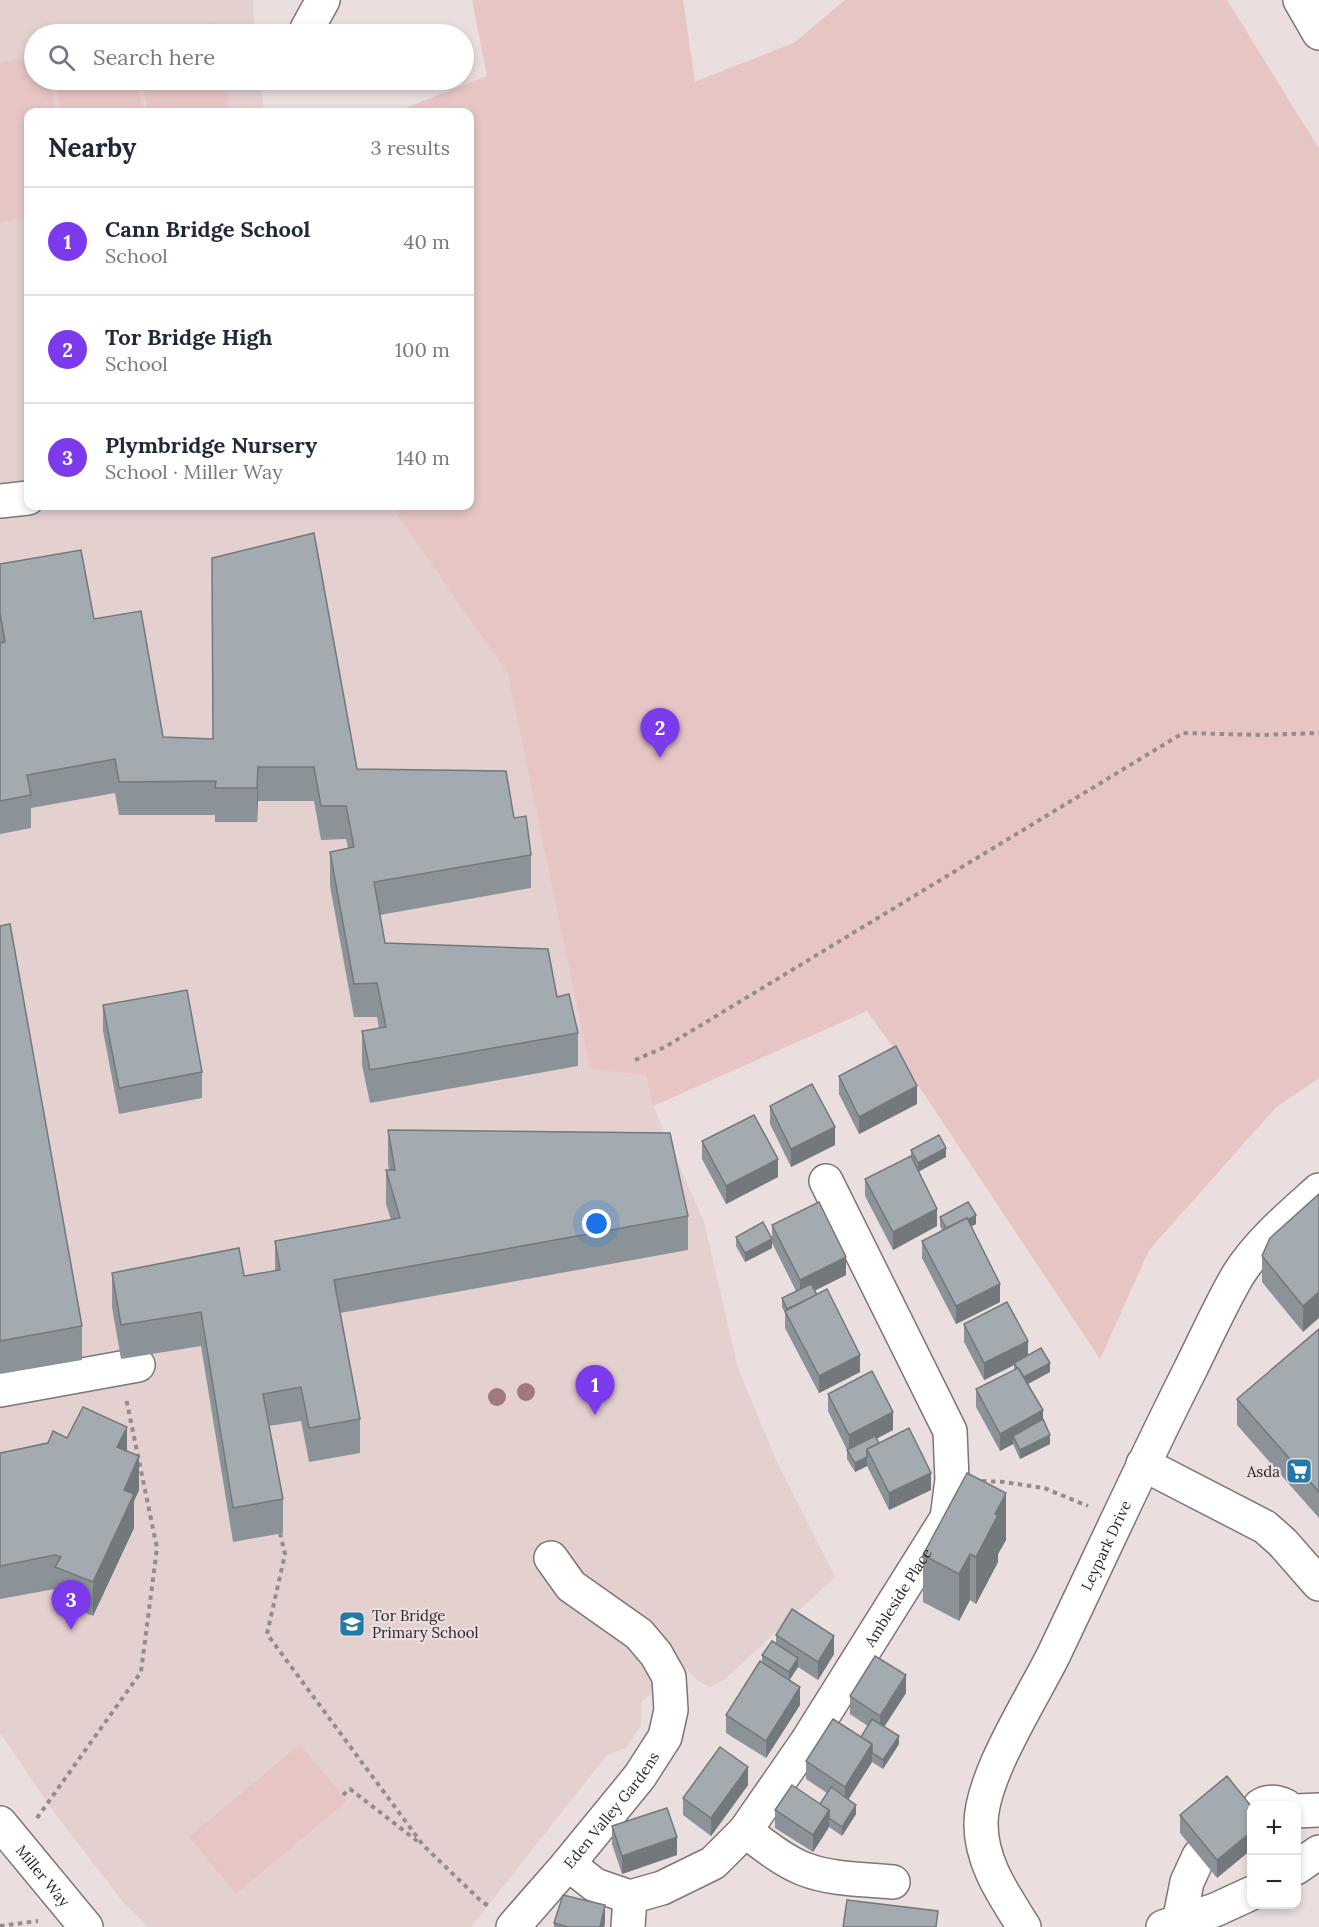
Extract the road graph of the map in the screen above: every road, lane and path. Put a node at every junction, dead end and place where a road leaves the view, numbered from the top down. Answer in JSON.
{"nodes":[{"id":1,"x":322,"y":0,"type":"edge"},
{"id":2,"x":1300,"y":0,"type":"edge"},
{"id":3,"x":310,"y":24,"type":"edge"},
{"id":4,"x":1319,"y":33,"type":"edge"},
{"id":5,"x":24,"y":498,"type":"edge"},
{"id":6,"x":0,"y":501,"type":"edge"},
{"id":7,"x":1319,"y":733,"type":"edge"},
{"id":8,"x":635,"y":1060,"type":"dead end"},
{"id":9,"x":826,"y":1181,"type":"dead end"},
{"id":10,"x":1319,"y":1190,"type":"edge"},
{"id":11,"x":129,"y":1367,"type":"joint"},
{"id":12,"x":0,"y":1390,"type":"edge"},
{"id":13,"x":1143,"y":1464,"type":"junction"},
{"id":14,"x":952,"y":1480,"type":"junction"},
{"id":15,"x":1117,"y":1518,"type":"junction"},
{"id":16,"x":280,"y":1533,"type":"dead end"},
{"id":17,"x":551,"y":1558,"type":"dead end"},
{"id":18,"x":1319,"y":1584,"type":"edge"},
{"id":19,"x":343,"y":1795,"type":"dead end"},
{"id":20,"x":1301,"y":1810,"type":"edge"},
{"id":21,"x":1319,"y":1810,"type":"edge"},
{"id":22,"x":745,"y":1831,"type":"junction"},
{"id":23,"x":9,"y":1835,"type":"edge"},
{"id":24,"x":423,"y":1845,"type":"junction"},
{"id":25,"x":1319,"y":1852,"type":"edge"},
{"id":26,"x":1199,"y":1856,"type":"edge"},
{"id":27,"x":568,"y":1864,"type":"junction"},
{"id":28,"x":1301,"y":1865,"type":"edge"},
{"id":29,"x":893,"y":1882,"type":"dead end"},
{"id":30,"x":1247,"y":1895,"type":"edge"},
{"id":31,"x":629,"y":1912,"type":"edge"},
{"id":32,"x":1171,"y":1924,"type":"edge"},
{"id":33,"x":514,"y":1926,"type":"edge"},
{"id":34,"x":86,"y":1927,"type":"edge"},
{"id":35,"x":1024,"y":1927,"type":"edge"}],
"edges":[{"from":1,"to":3,"type":"street"},
{"from":2,"to":4,"type":"street"},
{"from":5,"to":6,"type":"street"},
{"from":7,"to":8,"type":"path"},
{"from":9,"to":14,"type":"street","name":"Ambleside Place"},
{"from":10,"to":13,"type":"street","name":"Leypark Drive"},
{"from":11,"to":12,"type":"street"},
{"from":11,"to":23,"type":"path"},
{"from":13,"to":15,"type":"street","name":"Leypark Drive"},
{"from":13,"to":18,"type":"street"},
{"from":14,"to":15,"type":"path"},
{"from":14,"to":22,"type":"street","name":"Ambleside Place"},
{"from":15,"to":35,"type":"street","name":"Leypark Drive"},
{"from":16,"to":24,"type":"path"},
{"from":17,"to":27,"type":"street","name":"Eden Valley Gardens"},
{"from":19,"to":24,"type":"path"},
{"from":20,"to":21,"type":"street"},
{"from":22,"to":29,"type":"street"},
{"from":22,"to":31,"type":"street","name":"Ambleside Place"},
{"from":23,"to":34,"type":"street","name":"Miller Way"},
{"from":24,"to":33,"type":"path"},
{"from":25,"to":28,"type":"street"},
{"from":26,"to":32,"type":"street"},
{"from":27,"to":31,"type":"street","name":"Ambleside Place"},
{"from":27,"to":33,"type":"street","name":"Eden Valley Gardens"},
{"from":30,"to":32,"type":"street"}]}
